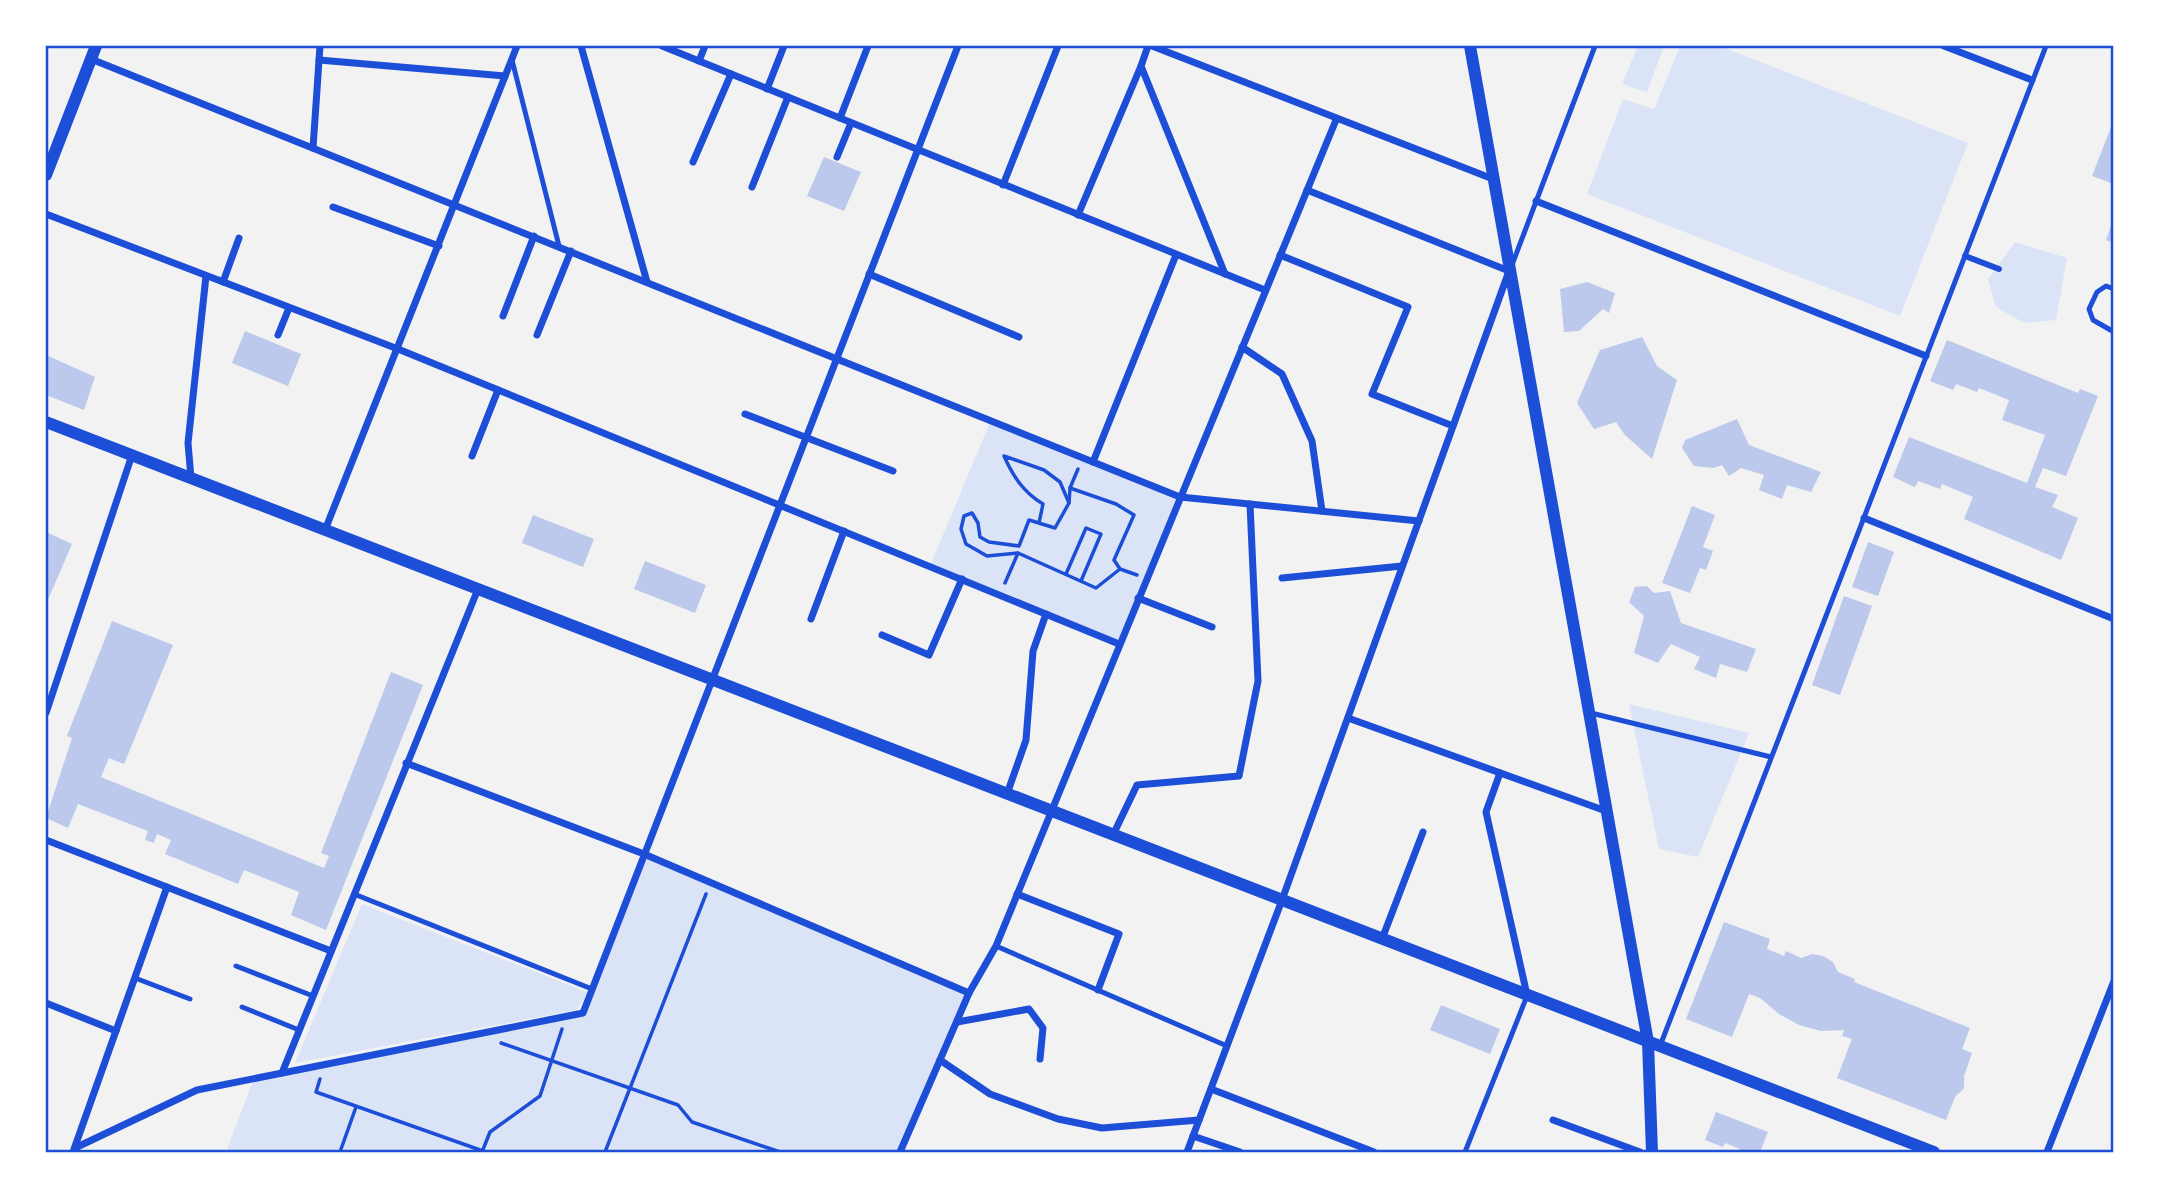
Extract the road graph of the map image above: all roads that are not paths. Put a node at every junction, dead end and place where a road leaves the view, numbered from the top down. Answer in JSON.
{"nodes":[{"id":1,"x":96,"y":46,"type":"edge"},
{"id":2,"x":320,"y":46,"type":"edge"},
{"id":3,"x":517,"y":46,"type":"edge"},
{"id":4,"x":581,"y":46,"type":"edge"},
{"id":5,"x":662,"y":46,"type":"edge"},
{"id":6,"x":705,"y":46,"type":"edge"},
{"id":7,"x":785,"y":46,"type":"edge"},
{"id":8,"x":868,"y":46,"type":"edge"},
{"id":9,"x":958,"y":46,"type":"edge"},
{"id":10,"x":1058,"y":46,"type":"edge"},
{"id":11,"x":1150,"y":46,"type":"edge"},
{"id":12,"x":1470,"y":46,"type":"edge"},
{"id":13,"x":1595,"y":46,"type":"edge"},
{"id":14,"x":1944,"y":46,"type":"edge"},
{"id":15,"x":2046,"y":46,"type":"edge"},
{"id":16,"x":91,"y":59,"type":"junction"},
{"id":17,"x":319,"y":60,"type":"junction"},
{"id":18,"x":512,"y":60,"type":"junction"},
{"id":19,"x":699,"y":61,"type":"junction"},
{"id":20,"x":1141,"y":66,"type":"junction"},
{"id":21,"x":731,"y":74,"type":"junction"},
{"id":22,"x":505,"y":76,"type":"junction"},
{"id":23,"x":2032,"y":80,"type":"junction"},
{"id":24,"x":767,"y":89,"type":"junction"},
{"id":25,"x":789,"y":97,"type":"junction"},
{"id":26,"x":840,"y":118,"type":"junction"},
{"id":27,"x":1336,"y":120,"type":"junction"},
{"id":28,"x":851,"y":123,"type":"junction"},
{"id":29,"x":313,"y":148,"type":"junction"},
{"id":30,"x":918,"y":150,"type":"junction"},
{"id":31,"x":837,"y":157,"type":"dead end"},
{"id":32,"x":693,"y":162,"type":"dead end"},
{"id":33,"x":46,"y":175,"type":"edge"},
{"id":34,"x":1493,"y":179,"type":"junction"},
{"id":35,"x":1003,"y":185,"type":"junction"},
{"id":36,"x":752,"y":187,"type":"dead end"},
{"id":37,"x":1307,"y":190,"type":"junction"},
{"id":38,"x":1536,"y":201,"type":"junction"},
{"id":39,"x":456,"y":205,"type":"junction"},
{"id":40,"x":332,"y":207,"type":"dead end"},
{"id":41,"x":46,"y":214,"type":"edge"},
{"id":42,"x":1078,"y":215,"type":"junction"},
{"id":43,"x":534,"y":236,"type":"junction"},
{"id":44,"x":239,"y":238,"type":"dead end"},
{"id":45,"x":439,"y":246,"type":"junction"},
{"id":46,"x":559,"y":246,"type":"junction"},
{"id":47,"x":571,"y":251,"type":"junction"},
{"id":48,"x":1176,"y":255,"type":"junction"},
{"id":49,"x":1280,"y":255,"type":"junction"},
{"id":50,"x":1965,"y":256,"type":"junction"},
{"id":51,"x":1999,"y":269,"type":"dead end"},
{"id":52,"x":1509,"y":271,"type":"junction"},
{"id":53,"x":869,"y":274,"type":"junction"},
{"id":54,"x":1225,"y":274,"type":"junction"},
{"id":55,"x":206,"y":276,"type":"junction"},
{"id":56,"x":223,"y":282,"type":"junction"},
{"id":57,"x":647,"y":282,"type":"junction"},
{"id":58,"x":2113,"y":289,"type":"edge"},
{"id":59,"x":1265,"y":290,"type":"junction"},
{"id":60,"x":289,"y":308,"type":"junction"},
{"id":61,"x":503,"y":316,"type":"dead end"},
{"id":62,"x":2113,"y":332,"type":"edge"},
{"id":63,"x":278,"y":335,"type":"dead end"},
{"id":64,"x":537,"y":335,"type":"dead end"},
{"id":65,"x":1019,"y":337,"type":"dead end"},
{"id":66,"x":1242,"y":347,"type":"junction"},
{"id":67,"x":398,"y":349,"type":"junction"},
{"id":68,"x":1926,"y":356,"type":"junction"},
{"id":69,"x":837,"y":358,"type":"junction"},
{"id":70,"x":498,"y":390,"type":"junction"},
{"id":71,"x":745,"y":414,"type":"dead end"},
{"id":72,"x":46,"y":422,"type":"edge"},
{"id":73,"x":1453,"y":426,"type":"junction"},
{"id":74,"x":806,"y":438,"type":"junction"},
{"id":75,"x":131,"y":455,"type":"junction"},
{"id":76,"x":472,"y":456,"type":"dead end"},
{"id":77,"x":1093,"y":462,"type":"junction"},
{"id":78,"x":893,"y":471,"type":"dead end"},
{"id":79,"x":191,"y":478,"type":"junction"},
{"id":80,"x":1180,"y":497,"type":"junction"},
{"id":81,"x":780,"y":504,"type":"junction"},
{"id":82,"x":1250,"y":504,"type":"junction"},
{"id":83,"x":1322,"y":511,"type":"junction"},
{"id":84,"x":1864,"y":519,"type":"junction"},
{"id":85,"x":1419,"y":521,"type":"junction"},
{"id":86,"x":325,"y":530,"type":"junction"},
{"id":87,"x":844,"y":530,"type":"junction"},
{"id":88,"x":1402,"y":566,"type":"junction"},
{"id":89,"x":1282,"y":578,"type":"dead end"},
{"id":90,"x":962,"y":579,"type":"junction"},
{"id":91,"x":478,"y":589,"type":"junction"},
{"id":92,"x":1138,"y":598,"type":"junction"},
{"id":93,"x":1046,"y":614,"type":"junction"},
{"id":94,"x":811,"y":619,"type":"dead end"},
{"id":95,"x":2113,"y":620,"type":"edge"},
{"id":96,"x":1212,"y":627,"type":"dead end"},
{"id":97,"x":882,"y":635,"type":"dead end"},
{"id":98,"x":1119,"y":644,"type":"junction"},
{"id":99,"x":712,"y":680,"type":"junction"},
{"id":100,"x":46,"y":713,"type":"edge"},
{"id":101,"x":1588,"y":713,"type":"junction"},
{"id":102,"x":1348,"y":718,"type":"junction"},
{"id":103,"x":1772,"y":757,"type":"junction"},
{"id":104,"x":406,"y":763,"type":"junction"},
{"id":105,"x":1500,"y":773,"type":"junction"},
{"id":106,"x":1007,"y":794,"type":"junction"},
{"id":107,"x":1050,"y":811,"type":"junction"},
{"id":108,"x":1606,"y":811,"type":"junction"},
{"id":109,"x":1423,"y":832,"type":"dead end"},
{"id":110,"x":1113,"y":835,"type":"junction"},
{"id":111,"x":46,"y":840,"type":"edge"},
{"id":112,"x":644,"y":855,"type":"junction"},
{"id":113,"x":167,"y":887,"type":"junction"},
{"id":114,"x":354,"y":894,"type":"junction"},
{"id":115,"x":1017,"y":894,"type":"junction"},
{"id":116,"x":1282,"y":900,"type":"junction"},
{"id":117,"x":1382,"y":939,"type":"junction"},
{"id":118,"x":996,"y":946,"type":"junction"},
{"id":119,"x":331,"y":951,"type":"junction"},
{"id":120,"x":236,"y":966,"type":"dead end"},
{"id":121,"x":135,"y":978,"type":"junction"},
{"id":122,"x":2113,"y":981,"type":"edge"},
{"id":123,"x":592,"y":989,"type":"junction"},
{"id":124,"x":1098,"y":990,"type":"junction"},
{"id":125,"x":970,"y":993,"type":"junction"},
{"id":126,"x":1527,"y":995,"type":"junction"},
{"id":127,"x":313,"y":996,"type":"junction"},
{"id":128,"x":190,"y":999,"type":"dead end"},
{"id":129,"x":46,"y":1003,"type":"edge"},
{"id":130,"x":242,"y":1007,"type":"dead end"},
{"id":131,"x":957,"y":1022,"type":"junction"},
{"id":132,"x":299,"y":1030,"type":"junction"},
{"id":133,"x":116,"y":1031,"type":"junction"},
{"id":134,"x":1654,"y":1044,"type":"junction"},
{"id":135,"x":1227,"y":1046,"type":"junction"},
{"id":136,"x":940,"y":1059,"type":"junction"},
{"id":137,"x":1040,"y":1059,"type":"dead end"},
{"id":138,"x":282,"y":1073,"type":"junction"},
{"id":139,"x":1211,"y":1090,"type":"junction"},
{"id":140,"x":1199,"y":1120,"type":"junction"},
{"id":141,"x":1553,"y":1121,"type":"dead end"},
{"id":142,"x":1193,"y":1136,"type":"junction"},
{"id":143,"x":74,"y":1150,"type":"edge"},
{"id":144,"x":900,"y":1153,"type":"edge"},
{"id":145,"x":1187,"y":1153,"type":"edge"},
{"id":146,"x":1240,"y":1153,"type":"edge"},
{"id":147,"x":1374,"y":1153,"type":"edge"},
{"id":148,"x":1465,"y":1153,"type":"edge"},
{"id":149,"x":1640,"y":1153,"type":"edge"},
{"id":150,"x":1652,"y":1153,"type":"edge"},
{"id":151,"x":1934,"y":1153,"type":"edge"},
{"id":152,"x":2047,"y":1153,"type":"edge"}],
"edges":[{"from":1,"to":16,"type":"street"},
{"from":2,"to":17,"type":"street"},
{"from":3,"to":18,"type":"street"},
{"from":4,"to":57,"type":"street"},
{"from":5,"to":19,"type":"street"},
{"from":6,"to":19,"type":"street"},
{"from":7,"to":24,"type":"street"},
{"from":8,"to":26,"type":"street"},
{"from":9,"to":30,"type":"street"},
{"from":10,"to":35,"type":"street"},
{"from":11,"to":20,"type":"street"},
{"from":11,"to":27,"type":"street"},
{"from":12,"to":34,"type":"street"},
{"from":13,"to":38,"type":"lane"},
{"from":14,"to":23,"type":"street"},
{"from":15,"to":23,"type":"lane"},
{"from":16,"to":29,"type":"street"},
{"from":16,"to":33,"type":"street"},
{"from":17,"to":22,"type":"street"},
{"from":17,"to":29,"type":"street"},
{"from":18,"to":22,"type":"street"},
{"from":18,"to":46,"type":"lane"},
{"from":19,"to":21,"type":"street"},
{"from":20,"to":42,"type":"street"},
{"from":20,"to":54,"type":"street"},
{"from":21,"to":24,"type":"street"},
{"from":21,"to":32,"type":"street"},
{"from":22,"to":39,"type":"street"},
{"from":23,"to":50,"type":"lane"},
{"from":24,"to":25,"type":"street"},
{"from":25,"to":26,"type":"street"},
{"from":25,"to":36,"type":"street"},
{"from":26,"to":28,"type":"street"},
{"from":27,"to":34,"type":"street"},
{"from":27,"to":37,"type":"street"},
{"from":28,"to":30,"type":"street"},
{"from":28,"to":31,"type":"street"},
{"from":29,"to":39,"type":"street"},
{"from":30,"to":35,"type":"street"},
{"from":30,"to":53,"type":"street"},
{"from":34,"to":52,"type":"street"},
{"from":35,"to":42,"type":"street"},
{"from":37,"to":49,"type":"street"},
{"from":37,"to":52,"type":"street"},
{"from":38,"to":52,"type":"lane"},
{"from":38,"to":68,"type":"street"},
{"from":39,"to":43,"type":"street"},
{"from":39,"to":45,"type":"street"},
{"from":40,"to":45,"type":"street"},
{"from":41,"to":55,"type":"street"},
{"from":42,"to":48,"type":"street"},
{"from":43,"to":46,"type":"street"},
{"from":43,"to":61,"type":"street"},
{"from":44,"to":56,"type":"street"},
{"from":45,"to":67,"type":"street"},
{"from":46,"to":47,"type":"street"},
{"from":47,"to":57,"type":"street"},
{"from":47,"to":64,"type":"street"},
{"from":48,"to":54,"type":"street"},
{"from":48,"to":77,"type":"street"},
{"from":49,"to":59,"type":"street"},
{"from":49,"to":73,"type":"street"},
{"from":50,"to":51,"type":"street"},
{"from":50,"to":68,"type":"lane"},
{"from":52,"to":73,"type":"street"},
{"from":52,"to":101,"type":"street"},
{"from":53,"to":65,"type":"street"},
{"from":53,"to":69,"type":"street"},
{"from":54,"to":59,"type":"street"},
{"from":55,"to":56,"type":"street"},
{"from":55,"to":79,"type":"street"},
{"from":56,"to":60,"type":"street"},
{"from":57,"to":69,"type":"street"},
{"from":58,"to":62,"type":"lane"},
{"from":59,"to":66,"type":"street"},
{"from":60,"to":63,"type":"street"},
{"from":60,"to":67,"type":"street"},
{"from":66,"to":80,"type":"street"},
{"from":66,"to":83,"type":"street"},
{"from":67,"to":70,"type":"street"},
{"from":67,"to":86,"type":"street"},
{"from":68,"to":84,"type":"lane"},
{"from":69,"to":74,"type":"street"},
{"from":69,"to":77,"type":"street"},
{"from":70,"to":76,"type":"street"},
{"from":70,"to":81,"type":"street"},
{"from":71,"to":74,"type":"street"},
{"from":72,"to":75,"type":"street"},
{"from":73,"to":85,"type":"street"},
{"from":74,"to":78,"type":"street"},
{"from":74,"to":81,"type":"street"},
{"from":75,"to":79,"type":"street"},
{"from":75,"to":100,"type":"street"},
{"from":77,"to":80,"type":"street"},
{"from":79,"to":86,"type":"street"},
{"from":80,"to":82,"type":"street"},
{"from":80,"to":92,"type":"street"},
{"from":81,"to":87,"type":"street"},
{"from":81,"to":99,"type":"street"},
{"from":82,"to":83,"type":"street"},
{"from":82,"to":110,"type":"street"},
{"from":83,"to":85,"type":"street"},
{"from":84,"to":95,"type":"street"},
{"from":84,"to":103,"type":"lane"},
{"from":85,"to":88,"type":"street"},
{"from":86,"to":91,"type":"street"},
{"from":87,"to":90,"type":"street"},
{"from":87,"to":94,"type":"street"},
{"from":88,"to":89,"type":"street"},
{"from":88,"to":102,"type":"street"},
{"from":90,"to":93,"type":"street"},
{"from":90,"to":97,"type":"street"},
{"from":91,"to":99,"type":"street"},
{"from":91,"to":104,"type":"street"},
{"from":92,"to":96,"type":"street"},
{"from":92,"to":98,"type":"street"},
{"from":93,"to":98,"type":"street"},
{"from":93,"to":106,"type":"street"},
{"from":98,"to":107,"type":"street"},
{"from":99,"to":106,"type":"street"},
{"from":99,"to":112,"type":"street"},
{"from":101,"to":103,"type":"lane"},
{"from":101,"to":108,"type":"street"},
{"from":102,"to":105,"type":"street"},
{"from":102,"to":116,"type":"street"},
{"from":103,"to":134,"type":"lane"},
{"from":104,"to":112,"type":"street"},
{"from":104,"to":114,"type":"street"},
{"from":105,"to":108,"type":"street"},
{"from":105,"to":126,"type":"street"},
{"from":106,"to":107,"type":"street"},
{"from":107,"to":110,"type":"street"},
{"from":107,"to":115,"type":"street"},
{"from":108,"to":134,"type":"street"},
{"from":109,"to":117,"type":"street"},
{"from":110,"to":116,"type":"street"},
{"from":111,"to":113,"type":"street"},
{"from":112,"to":123,"type":"street"},
{"from":112,"to":125,"type":"street"},
{"from":113,"to":119,"type":"street"},
{"from":113,"to":121,"type":"street"},
{"from":114,"to":119,"type":"street"},
{"from":114,"to":123,"type":"lane"},
{"from":115,"to":118,"type":"street"},
{"from":115,"to":124,"type":"street"},
{"from":116,"to":117,"type":"street"},
{"from":116,"to":135,"type":"street"},
{"from":117,"to":126,"type":"street"},
{"from":118,"to":124,"type":"lane"},
{"from":118,"to":125,"type":"street"},
{"from":119,"to":127,"type":"street"},
{"from":120,"to":127,"type":"lane"},
{"from":121,"to":128,"type":"lane"},
{"from":121,"to":133,"type":"street"},
{"from":122,"to":152,"type":"street"},
{"from":123,"to":138,"type":"street"},
{"from":124,"to":135,"type":"lane"},
{"from":125,"to":131,"type":"street"},
{"from":126,"to":134,"type":"street"},
{"from":126,"to":148,"type":"lane"},
{"from":127,"to":132,"type":"street"},
{"from":129,"to":133,"type":"street"},
{"from":130,"to":132,"type":"lane"},
{"from":131,"to":136,"type":"street"},
{"from":131,"to":137,"type":"street"},
{"from":132,"to":138,"type":"street"},
{"from":133,"to":143,"type":"street"},
{"from":134,"to":150,"type":"street"},
{"from":134,"to":151,"type":"street"},
{"from":135,"to":139,"type":"street"},
{"from":136,"to":140,"type":"street"},
{"from":136,"to":144,"type":"street"},
{"from":138,"to":143,"type":"street"},
{"from":139,"to":140,"type":"street"},
{"from":139,"to":147,"type":"street"},
{"from":140,"to":142,"type":"street"},
{"from":141,"to":149,"type":"street"},
{"from":142,"to":145,"type":"street"},
{"from":142,"to":146,"type":"street"}]}
